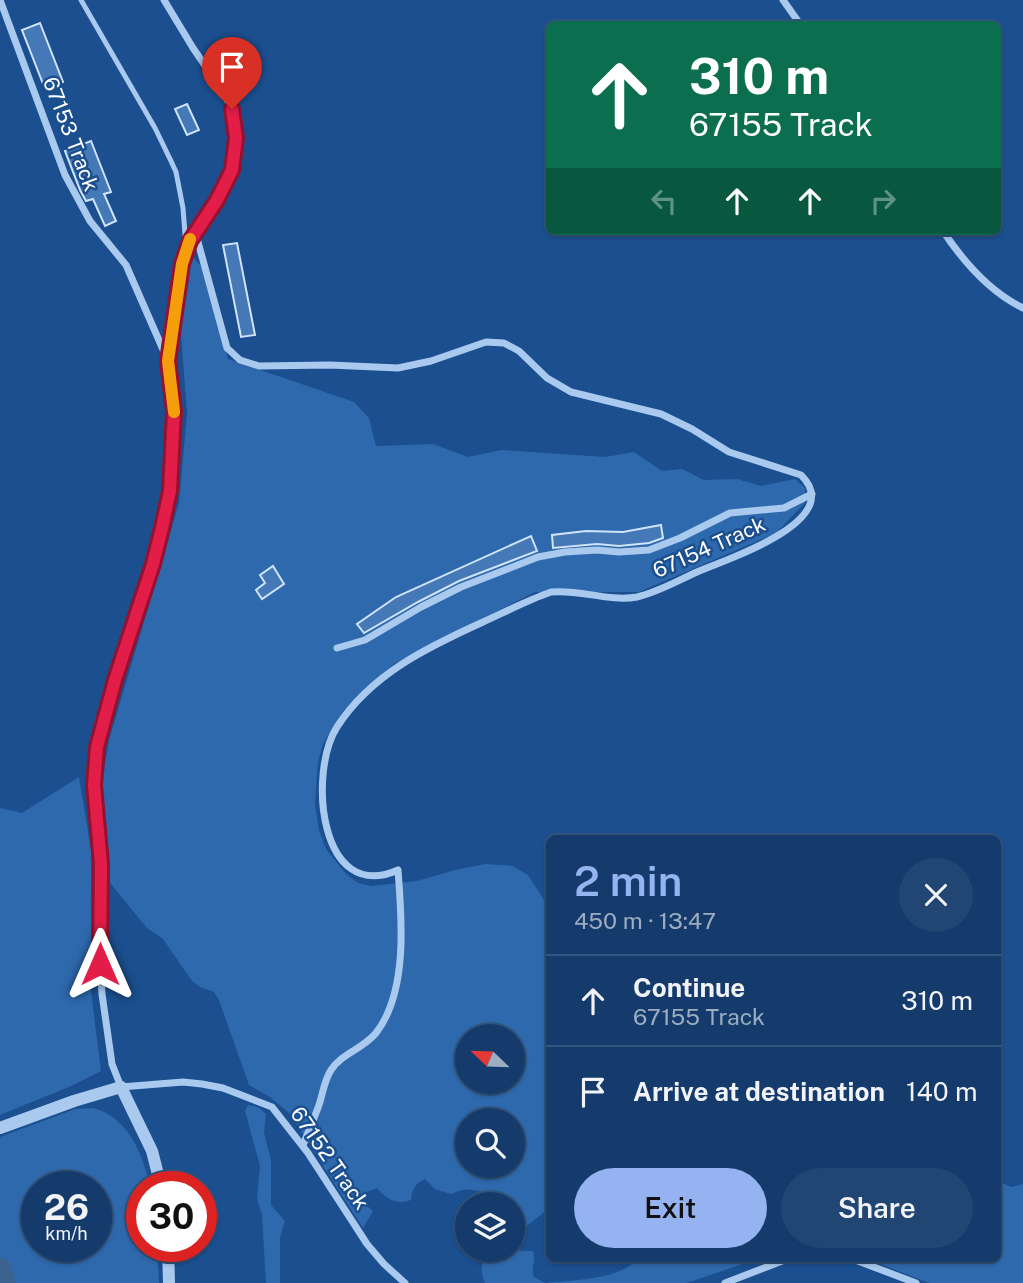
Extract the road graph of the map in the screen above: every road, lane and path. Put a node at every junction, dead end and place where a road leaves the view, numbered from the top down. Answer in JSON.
{"nodes":[{"id":1,"x":0,"y":0,"type":"edge"},
{"id":2,"x":81,"y":0,"type":"edge"},
{"id":3,"x":164,"y":0,"type":"edge"},
{"id":4,"x":783,"y":0,"type":"edge"},
{"id":5,"x":798,"y":21,"type":"edge"},
{"id":6,"x":195,"y":230,"type":"junction"},
{"id":7,"x":946,"y":235,"type":"edge"},
{"id":8,"x":186,"y":248,"type":"junction"},
{"id":9,"x":1023,"y":308,"type":"edge"},
{"id":10,"x":168,"y":361,"type":"junction"},
{"id":11,"x":812,"y":494,"type":"junction"},
{"id":12,"x":337,"y":648,"type":"dead end"},
{"id":13,"x":121,"y":1087,"type":"junction"},
{"id":14,"x":0,"y":1128,"type":"edge"},
{"id":15,"x":303,"y":1145,"type":"junction"},
{"id":16,"x":157,"y":1171,"type":"edge"},
{"id":17,"x":168,"y":1262,"type":"edge"},
{"id":18,"x":779,"y":1262,"type":"edge"},
{"id":19,"x":861,"y":1262,"type":"edge"},
{"id":20,"x":169,"y":1283,"type":"edge"},
{"id":21,"x":405,"y":1283,"type":"edge"},
{"id":22,"x":724,"y":1283,"type":"edge"},
{"id":23,"x":916,"y":1283,"type":"edge"}],
"edges":[{"from":1,"to":10,"type":"street","name":"67153 Track"},
{"from":2,"to":8,"type":"lane"},
{"from":3,"to":6,"type":"street"},
{"from":4,"to":5,"type":"street"},
{"from":6,"to":8,"type":"street"},
{"from":6,"to":11,"type":"street"},
{"from":7,"to":9,"type":"street"},
{"from":8,"to":10,"type":"street"},
{"from":10,"to":13,"type":"street","name":"67153 Track"},
{"from":11,"to":12,"type":"street"},
{"from":11,"to":15,"type":"street","name":"67154 Track"},
{"from":13,"to":14,"type":"street"},
{"from":13,"to":15,"type":"street","name":"67152 Track"},
{"from":13,"to":16,"type":"street"},
{"from":15,"to":21,"type":"street","name":"67152 Track"},
{"from":17,"to":20,"type":"street"},
{"from":18,"to":22,"type":"street"},
{"from":19,"to":23,"type":"street"}]}
